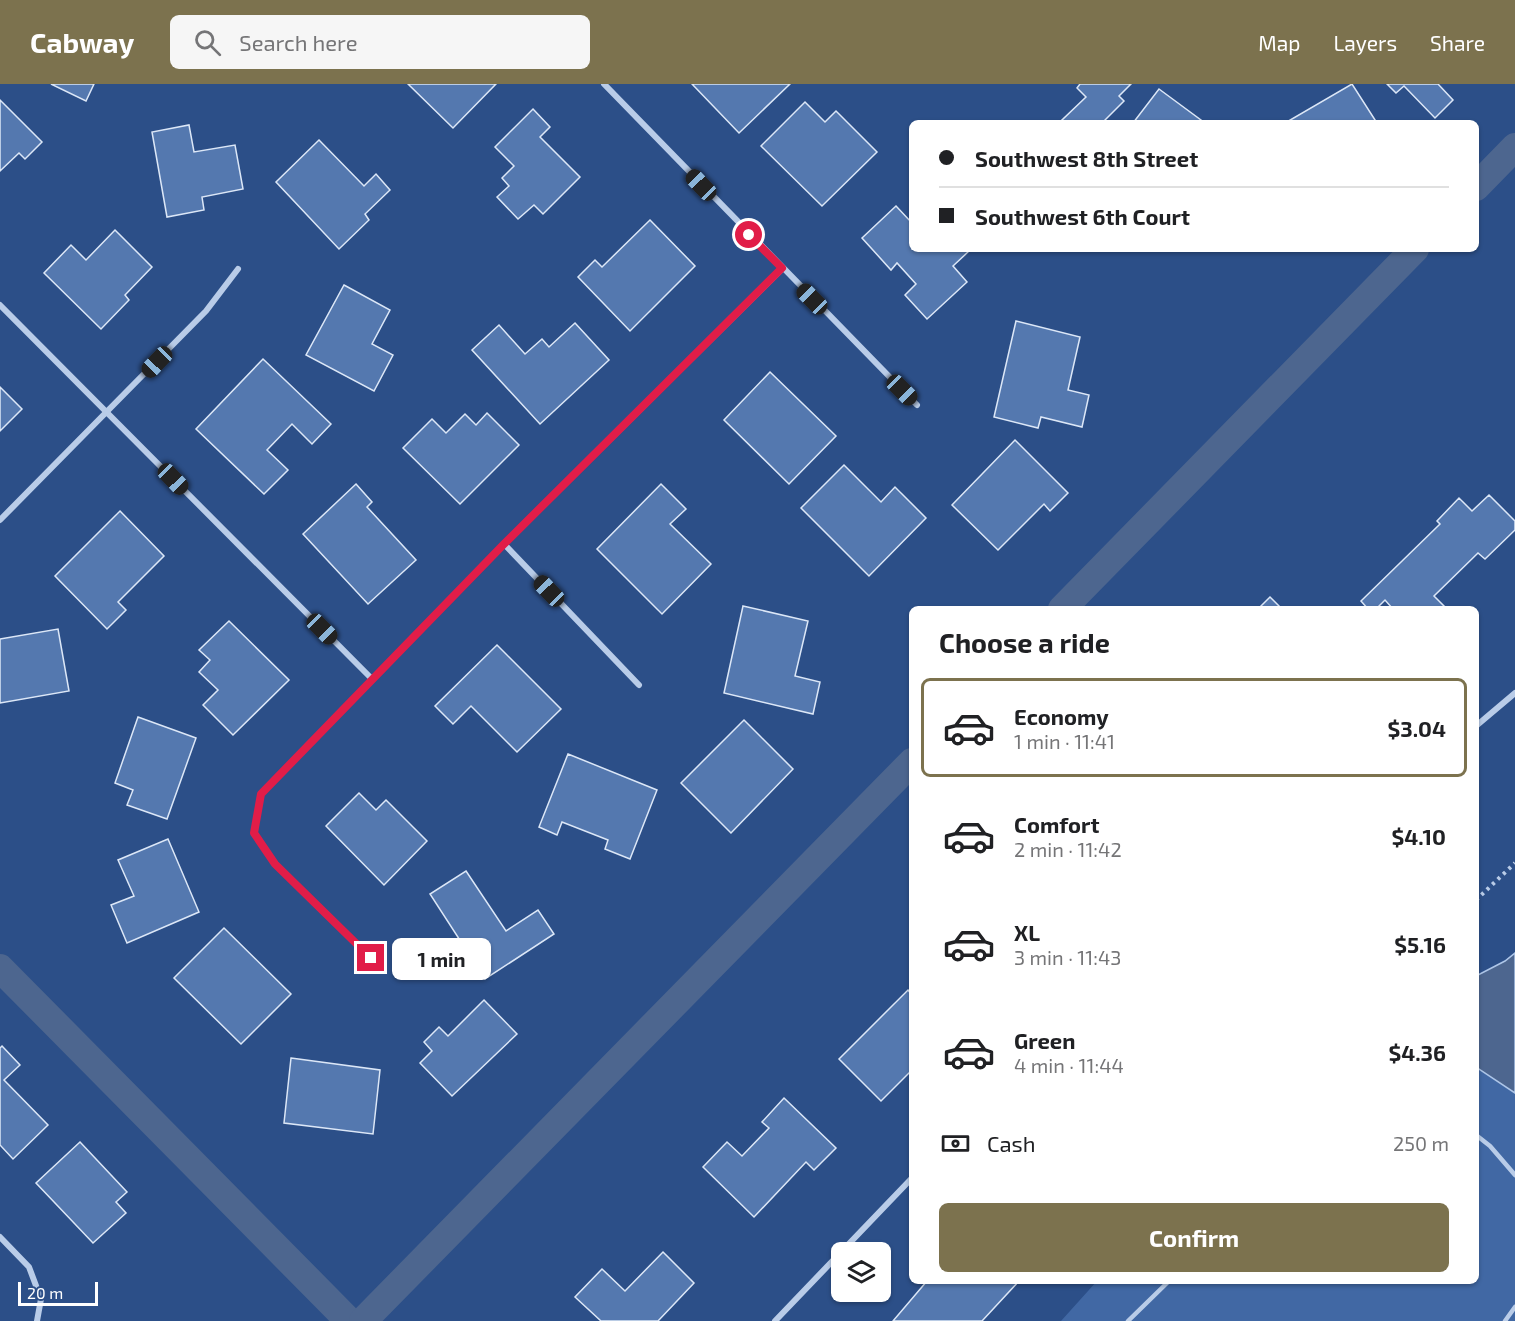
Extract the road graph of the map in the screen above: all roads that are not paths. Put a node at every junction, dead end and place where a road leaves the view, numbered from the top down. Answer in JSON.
{"nodes":[{"id":1,"x":604,"y":84,"type":"edge"},
{"id":2,"x":782,"y":268,"type":"junction"},
{"id":3,"x":238,"y":269,"type":"dead end"},
{"id":4,"x":0,"y":305,"type":"edge"},
{"id":5,"x":917,"y":405,"type":"dead end"},
{"id":6,"x":107,"y":412,"type":"junction"},
{"id":7,"x":0,"y":520,"type":"edge"},
{"id":8,"x":504,"y":544,"type":"junction"},
{"id":9,"x":372,"y":679,"type":"junction"},
{"id":10,"x":639,"y":685,"type":"dead end"},
{"id":11,"x":1515,"y":693,"type":"edge"},
{"id":12,"x":1479,"y":723,"type":"edge"},
{"id":13,"x":371,"y":958,"type":"dead end"},
{"id":14,"x":1479,"y":1137,"type":"edge"},
{"id":15,"x":1515,"y":1175,"type":"edge"},
{"id":16,"x":909,"y":1182,"type":"edge"},
{"id":17,"x":0,"y":1237,"type":"edge"},
{"id":18,"x":1166,"y":1284,"type":"edge"},
{"id":19,"x":1515,"y":1307,"type":"edge"},
{"id":20,"x":37,"y":1321,"type":"edge"},
{"id":21,"x":775,"y":1321,"type":"edge"},
{"id":22,"x":1128,"y":1321,"type":"edge"},
{"id":23,"x":1505,"y":1321,"type":"edge"}],
"edges":[{"from":1,"to":2,"type":"street"},
{"from":2,"to":5,"type":"street"},
{"from":2,"to":8,"type":"street"},
{"from":3,"to":6,"type":"street"},
{"from":4,"to":6,"type":"street"},
{"from":6,"to":7,"type":"street"},
{"from":6,"to":9,"type":"street"},
{"from":8,"to":9,"type":"street"},
{"from":8,"to":10,"type":"street"},
{"from":9,"to":13,"type":"street"},
{"from":11,"to":12,"type":"street"},
{"from":14,"to":15,"type":"lane"},
{"from":16,"to":21,"type":"street"},
{"from":17,"to":20,"type":"street"},
{"from":18,"to":22,"type":"lane"},
{"from":19,"to":23,"type":"lane"}]}
